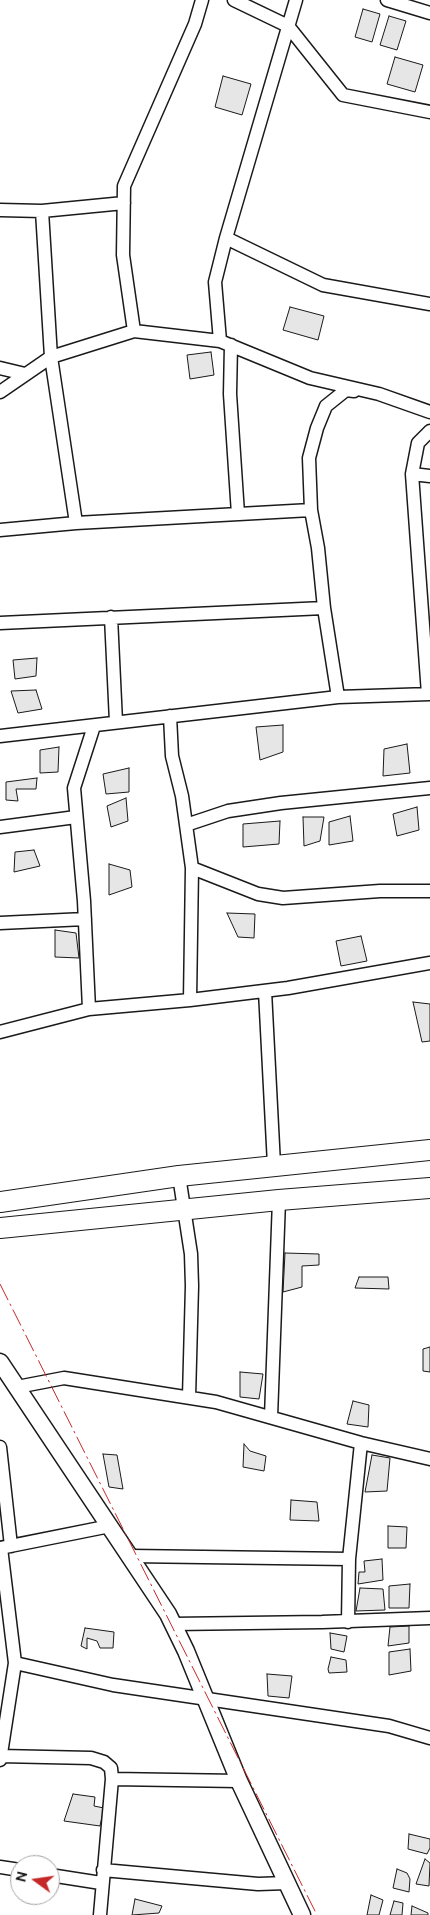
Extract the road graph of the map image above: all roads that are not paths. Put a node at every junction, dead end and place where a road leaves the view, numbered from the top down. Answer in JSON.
{"nodes":[{"id":1,"x":202,"y":0,"type":"edge"},
{"id":2,"x":234,"y":0,"type":"edge"},
{"id":3,"x":296,"y":0,"type":"edge"},
{"id":4,"x":387,"y":0,"type":"edge"},
{"id":5,"x":430,"y":12,"type":"edge"},
{"id":6,"x":288,"y":26,"type":"junction"},
{"id":7,"x":430,"y":112,"type":"edge"},
{"id":8,"x":124,"y":203,"type":"junction"},
{"id":9,"x":0,"y":210,"type":"edge"},
{"id":10,"x":42,"y":211,"type":"junction"},
{"id":11,"x":226,"y":238,"type":"junction"},
{"id":12,"x":430,"y":304,"type":"edge"},
{"id":13,"x":134,"y":331,"type":"junction"},
{"id":14,"x":225,"y":343,"type":"junction"},
{"id":15,"x":51,"y":357,"type":"junction"},
{"id":16,"x":0,"y":368,"type":"edge"},
{"id":17,"x":25,"y":374,"type":"junction"},
{"id":18,"x":0,"y":392,"type":"edge"},
{"id":19,"x":379,"y":394,"type":"junction"},
{"id":20,"x":430,"y":412,"type":"edge"},
{"id":21,"x":430,"y":431,"type":"edge"},
{"id":22,"x":412,"y":474,"type":"junction"},
{"id":23,"x":430,"y":476,"type":"edge"},
{"id":24,"x":311,"y":510,"type":"junction"},
{"id":25,"x":238,"y":514,"type":"junction"},
{"id":26,"x":76,"y":523,"type":"junction"},
{"id":27,"x":0,"y":530,"type":"edge"},
{"id":28,"x":324,"y":608,"type":"junction"},
{"id":29,"x":111,"y":617,"type":"junction"},
{"id":30,"x":0,"y":623,"type":"edge"},
{"id":31,"x":429,"y":694,"type":"edge"},
{"id":32,"x":338,"y":697,"type":"junction"},
{"id":33,"x":170,"y":716,"type":"junction"},
{"id":34,"x":116,"y":722,"type":"junction"},
{"id":35,"x":94,"y":726,"type":"junction"},
{"id":36,"x":0,"y":736,"type":"edge"},
{"id":37,"x":430,"y":788,"type":"edge"},
{"id":38,"x":76,"y":818,"type":"junction"},
{"id":39,"x":186,"y":825,"type":"junction"},
{"id":40,"x":0,"y":827,"type":"edge"},
{"id":41,"x":192,"y":868,"type":"junction"},
{"id":42,"x":430,"y":891,"type":"edge"},
{"id":43,"x":85,"y":919,"type":"junction"},
{"id":44,"x":0,"y":923,"type":"edge"},
{"id":45,"x":430,"y":963,"type":"edge"},
{"id":46,"x":265,"y":990,"type":"junction"},
{"id":47,"x":190,"y":1000,"type":"junction"},
{"id":48,"x":88,"y":1009,"type":"junction"},
{"id":49,"x":0,"y":1032,"type":"edge"},
{"id":50,"x":430,"y":1150,"type":"edge"},
{"id":51,"x":274,"y":1165,"type":"junction"},
{"id":52,"x":179,"y":1176,"type":"junction"},
{"id":53,"x":430,"y":1188,"type":"edge"},
{"id":54,"x":279,"y":1200,"type":"junction"},
{"id":55,"x":0,"y":1202,"type":"edge"},
{"id":56,"x":184,"y":1210,"type":"junction"},
{"id":57,"x":0,"y":1228,"type":"edge"},
{"id":58,"x":0,"y":1362,"type":"edge"},
{"id":59,"x":17,"y":1387,"type":"junction"},
{"id":60,"x":189,"y":1397,"type":"junction"},
{"id":61,"x":271,"y":1417,"type":"junction"},
{"id":62,"x":361,"y":1444,"type":"junction"},
{"id":63,"x":0,"y":1447,"type":"edge"},
{"id":64,"x":430,"y":1459,"type":"edge"},
{"id":65,"x":110,"y":1526,"type":"junction"},
{"id":66,"x":4,"y":1547,"type":"edge"},
{"id":67,"x":130,"y":1556,"type":"junction"},
{"id":68,"x":349,"y":1559,"type":"junction"},
{"id":69,"x":430,"y":1618,"type":"edge"},
{"id":70,"x":348,"y":1622,"type":"junction"},
{"id":71,"x":173,"y":1624,"type":"junction"},
{"id":72,"x":15,"y":1664,"type":"junction"},
{"id":73,"x":207,"y":1700,"type":"junction"},
{"id":74,"x":430,"y":1738,"type":"edge"},
{"id":75,"x":0,"y":1756,"type":"edge"},
{"id":76,"x":0,"y":1760,"type":"edge"},
{"id":77,"x":112,"y":1779,"type":"junction"},
{"id":78,"x":239,"y":1781,"type":"junction"},
{"id":79,"x":60,"y":1875,"type":"edge"},
{"id":80,"x":102,"y":1876,"type":"junction"},
{"id":81,"x":287,"y":1883,"type":"junction"},
{"id":82,"x":100,"y":1915,"type":"edge"},
{"id":83,"x":302,"y":1915,"type":"edge"}],
"edges":[{"from":1,"to":8,"type":"street"},
{"from":2,"to":6,"type":"street"},
{"from":3,"to":6,"type":"street"},
{"from":4,"to":5,"type":"street"},
{"from":6,"to":7,"type":"street"},
{"from":6,"to":11,"type":"street"},
{"from":8,"to":10,"type":"street"},
{"from":8,"to":13,"type":"street"},
{"from":9,"to":10,"type":"street"},
{"from":10,"to":15,"type":"street"},
{"from":11,"to":12,"type":"street"},
{"from":11,"to":14,"type":"street"},
{"from":13,"to":14,"type":"street"},
{"from":13,"to":15,"type":"street"},
{"from":14,"to":19,"type":"street"},
{"from":14,"to":25,"type":"street"},
{"from":15,"to":17,"type":"street"},
{"from":15,"to":26,"type":"street"},
{"from":16,"to":17,"type":"street"},
{"from":17,"to":18,"type":"street"},
{"from":19,"to":20,"type":"street"},
{"from":19,"to":24,"type":"street"},
{"from":21,"to":22,"type":"street"},
{"from":22,"to":23,"type":"street"},
{"from":22,"to":31,"type":"street"},
{"from":24,"to":25,"type":"street"},
{"from":24,"to":28,"type":"street"},
{"from":25,"to":26,"type":"street"},
{"from":26,"to":27,"type":"street"},
{"from":28,"to":29,"type":"street"},
{"from":28,"to":32,"type":"street"},
{"from":29,"to":30,"type":"street"},
{"from":29,"to":34,"type":"street"},
{"from":31,"to":32,"type":"street"},
{"from":32,"to":33,"type":"street"},
{"from":33,"to":34,"type":"street"},
{"from":33,"to":39,"type":"street"},
{"from":34,"to":35,"type":"street"},
{"from":35,"to":36,"type":"street"},
{"from":35,"to":38,"type":"street"},
{"from":37,"to":39,"type":"street"},
{"from":38,"to":40,"type":"street"},
{"from":38,"to":43,"type":"street"},
{"from":39,"to":41,"type":"street"},
{"from":41,"to":42,"type":"street"},
{"from":41,"to":47,"type":"street"},
{"from":43,"to":44,"type":"street"},
{"from":43,"to":48,"type":"street"},
{"from":45,"to":46,"type":"street"},
{"from":46,"to":47,"type":"street"},
{"from":46,"to":51,"type":"street"},
{"from":47,"to":48,"type":"street"},
{"from":48,"to":49,"type":"street"},
{"from":50,"to":51,"type":"main road"},
{"from":51,"to":52,"type":"main road"},
{"from":52,"to":55,"type":"main road"},
{"from":52,"to":56,"type":"street"},
{"from":53,"to":54,"type":"main road"},
{"from":54,"to":56,"type":"main road"},
{"from":54,"to":61,"type":"street"},
{"from":56,"to":57,"type":"main road"},
{"from":56,"to":60,"type":"street"},
{"from":58,"to":59,"type":"street"},
{"from":59,"to":60,"type":"street"},
{"from":59,"to":65,"type":"street"},
{"from":60,"to":61,"type":"street"},
{"from":61,"to":62,"type":"street"},
{"from":62,"to":64,"type":"street"},
{"from":62,"to":68,"type":"street"},
{"from":63,"to":66,"type":"street"},
{"from":65,"to":66,"type":"street"},
{"from":65,"to":67,"type":"street"},
{"from":66,"to":72,"type":"street"},
{"from":67,"to":68,"type":"street"},
{"from":67,"to":71,"type":"street"},
{"from":68,"to":70,"type":"street"},
{"from":69,"to":70,"type":"street"},
{"from":70,"to":71,"type":"street"},
{"from":71,"to":73,"type":"street"},
{"from":72,"to":73,"type":"street"},
{"from":72,"to":75,"type":"street"},
{"from":73,"to":74,"type":"street"},
{"from":73,"to":78,"type":"street"},
{"from":75,"to":76,"type":"street"},
{"from":75,"to":77,"type":"street"},
{"from":77,"to":78,"type":"street"},
{"from":77,"to":80,"type":"street"},
{"from":78,"to":81,"type":"street"},
{"from":79,"to":80,"type":"street"},
{"from":80,"to":81,"type":"street"},
{"from":80,"to":82,"type":"street"},
{"from":81,"to":83,"type":"street"}]}
